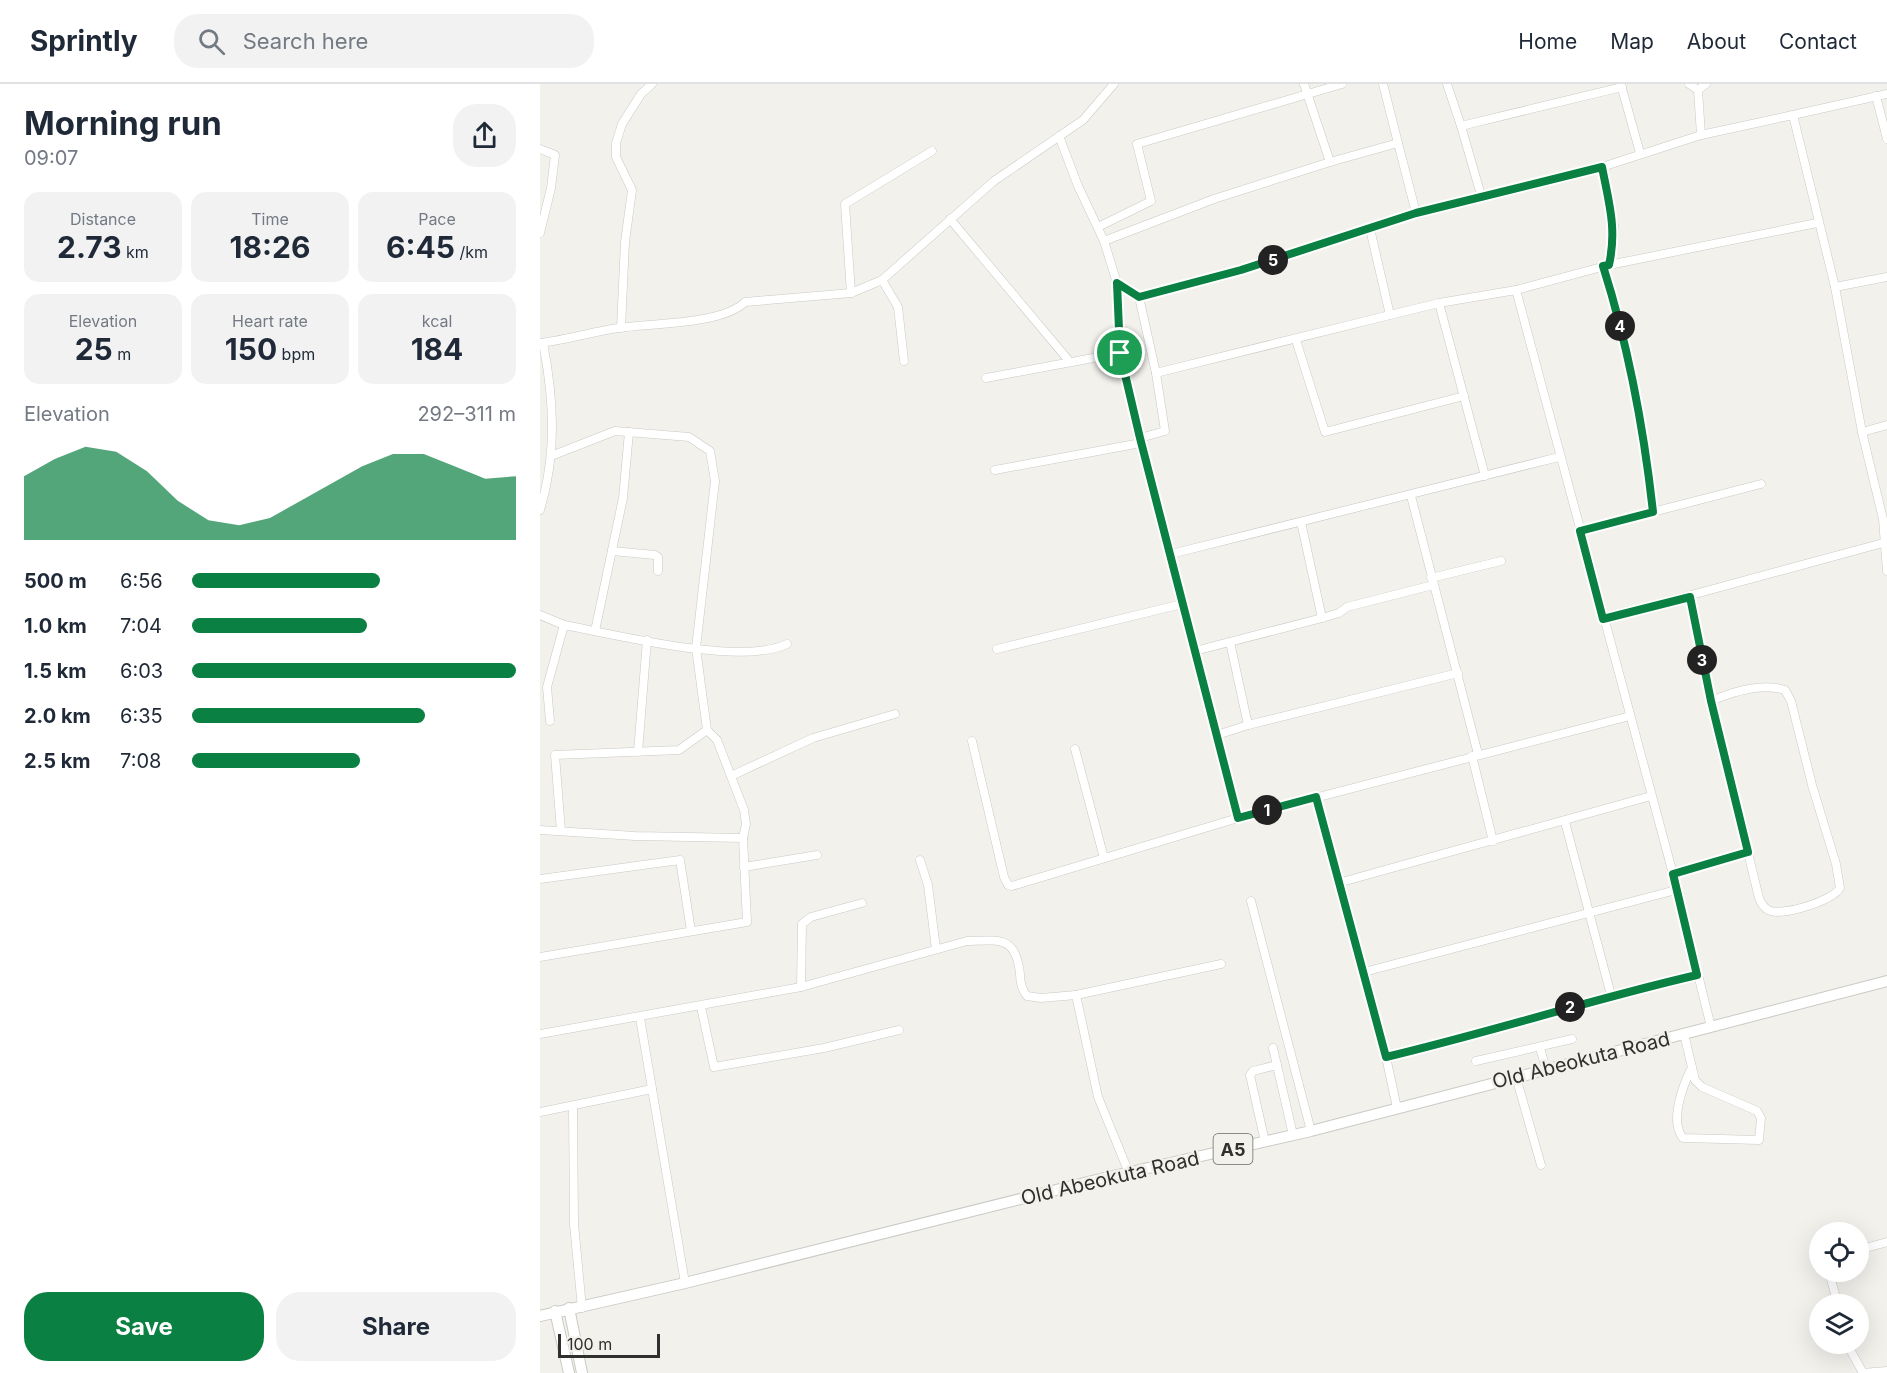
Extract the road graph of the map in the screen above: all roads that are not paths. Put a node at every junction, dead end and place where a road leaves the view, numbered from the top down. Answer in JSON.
{"nodes":[{"id":1,"x":636,"y":84,"type":"edge"},
{"id":2,"x":1304,"y":84,"type":"edge"},
{"id":3,"x":1342,"y":84,"type":"edge"},
{"id":4,"x":1383,"y":84,"type":"edge"},
{"id":5,"x":1447,"y":84,"type":"edge"},
{"id":6,"x":1689,"y":84,"type":"edge"},
{"id":7,"x":1706,"y":84,"type":"edge"},
{"id":8,"x":1111,"y":86,"type":"edge"},
{"id":9,"x":1622,"y":86,"type":"edge"},
{"id":10,"x":649,"y":87,"type":"edge"},
{"id":11,"x":1698,"y":90,"type":"junction"},
{"id":12,"x":1308,"y":94,"type":"junction"},
{"id":13,"x":1887,"y":94,"type":"edge"},
{"id":14,"x":1876,"y":96,"type":"junction"},
{"id":15,"x":1793,"y":115,"type":"junction"},
{"id":16,"x":1461,"y":126,"type":"junction"},
{"id":17,"x":1701,"y":135,"type":"junction"},
{"id":18,"x":1059,"y":136,"type":"junction"},
{"id":19,"x":1887,"y":139,"type":"edge"},
{"id":20,"x":1398,"y":143,"type":"junction"},
{"id":21,"x":540,"y":149,"type":"edge"},
{"id":22,"x":932,"y":151,"type":"dead end"},
{"id":23,"x":1640,"y":153,"type":"junction"},
{"id":24,"x":1330,"y":162,"type":"junction"},
{"id":25,"x":1602,"y":167,"type":"junction"},
{"id":26,"x":1480,"y":195,"type":"junction"},
{"id":27,"x":1416,"y":213,"type":"junction"},
{"id":28,"x":950,"y":219,"type":"junction"},
{"id":29,"x":1817,"y":223,"type":"junction"},
{"id":30,"x":1098,"y":227,"type":"junction"},
{"id":31,"x":1370,"y":229,"type":"junction"},
{"id":32,"x":540,"y":233,"type":"edge"},
{"id":33,"x":1104,"y":241,"type":"junction"},
{"id":34,"x":1606,"y":265,"type":"junction"},
{"id":35,"x":1887,"y":278,"type":"edge"},
{"id":36,"x":882,"y":280,"type":"junction"},
{"id":37,"x":1117,"y":283,"type":"junction"},
{"id":38,"x":1835,"y":287,"type":"junction"},
{"id":39,"x":1516,"y":290,"type":"junction"},
{"id":40,"x":850,"y":292,"type":"junction"},
{"id":41,"x":1139,"y":297,"type":"junction"},
{"id":42,"x":1439,"y":303,"type":"junction"},
{"id":43,"x":1390,"y":315,"type":"junction"},
{"id":44,"x":621,"y":328,"type":"junction"},
{"id":45,"x":1296,"y":340,"type":"junction"},
{"id":46,"x":541,"y":343,"type":"edge"},
{"id":47,"x":1120,"y":353,"type":"junction"},
{"id":48,"x":904,"y":361,"type":"dead end"},
{"id":49,"x":1070,"y":362,"type":"junction"},
{"id":50,"x":1156,"y":373,"type":"junction"},
{"id":51,"x":986,"y":378,"type":"dead end"},
{"id":52,"x":1464,"y":396,"type":"junction"},
{"id":53,"x":1887,"y":425,"type":"edge"},
{"id":54,"x":629,"y":432,"type":"junction"},
{"id":55,"x":1862,"y":432,"type":"junction"},
{"id":56,"x":1140,"y":441,"type":"junction"},
{"id":57,"x":551,"y":456,"type":"junction"},
{"id":58,"x":1559,"y":458,"type":"junction"},
{"id":59,"x":995,"y":470,"type":"dead end"},
{"id":60,"x":1485,"y":476,"type":"junction"},
{"id":61,"x":1761,"y":484,"type":"dead end"},
{"id":62,"x":1411,"y":496,"type":"junction"},
{"id":63,"x":540,"y":510,"type":"edge"},
{"id":64,"x":1653,"y":512,"type":"junction"},
{"id":65,"x":1885,"y":520,"type":"edge"},
{"id":66,"x":1301,"y":522,"type":"junction"},
{"id":67,"x":1580,"y":531,"type":"junction"},
{"id":68,"x":1883,"y":543,"type":"junction"},
{"id":69,"x":612,"y":551,"type":"junction"},
{"id":70,"x":1171,"y":554,"type":"junction"},
{"id":71,"x":1501,"y":561,"type":"dead end"},
{"id":72,"x":1887,"y":570,"type":"edge"},
{"id":73,"x":658,"y":571,"type":"dead end"},
{"id":74,"x":1432,"y":582,"type":"junction"},
{"id":75,"x":1690,"y":597,"type":"junction"},
{"id":76,"x":1182,"y":604,"type":"junction"},
{"id":77,"x":540,"y":615,"type":"edge"},
{"id":78,"x":1322,"y":618,"type":"junction"},
{"id":79,"x":1603,"y":619,"type":"junction"},
{"id":80,"x":564,"y":626,"type":"junction"},
{"id":81,"x":596,"y":631,"type":"junction"},
{"id":82,"x":647,"y":640,"type":"junction"},
{"id":83,"x":1230,"y":642,"type":"junction"},
{"id":84,"x":787,"y":644,"type":"dead end"},
{"id":85,"x":696,"y":648,"type":"junction"},
{"id":86,"x":997,"y":649,"type":"dead end"},
{"id":87,"x":1195,"y":651,"type":"junction"},
{"id":88,"x":1458,"y":673,"type":"junction"},
{"id":89,"x":544,"y":688,"type":"edge"},
{"id":90,"x":1711,"y":701,"type":"junction"},
{"id":91,"x":895,"y":714,"type":"dead end"},
{"id":92,"x":1630,"y":716,"type":"junction"},
{"id":93,"x":550,"y":721,"type":"dead end"},
{"id":94,"x":1248,"y":725,"type":"junction"},
{"id":95,"x":707,"y":730,"type":"junction"},
{"id":96,"x":1217,"y":735,"type":"junction"},
{"id":97,"x":972,"y":741,"type":"dead end"},
{"id":98,"x":1075,"y":749,"type":"dead end"},
{"id":99,"x":638,"y":752,"type":"junction"},
{"id":100,"x":1475,"y":755,"type":"junction"},
{"id":101,"x":731,"y":776,"type":"junction"},
{"id":102,"x":1651,"y":796,"type":"junction"},
{"id":103,"x":1316,"y":797,"type":"junction"},
{"id":104,"x":1238,"y":818,"type":"junction"},
{"id":105,"x":1565,"y":822,"type":"junction"},
{"id":106,"x":540,"y":830,"type":"edge"},
{"id":107,"x":561,"y":831,"type":"junction"},
{"id":108,"x":743,"y":838,"type":"junction"},
{"id":109,"x":1493,"y":841,"type":"junction"},
{"id":110,"x":1748,"y":852,"type":"junction"},
{"id":111,"x":817,"y":855,"type":"dead end"},
{"id":112,"x":1104,"y":858,"type":"junction"},
{"id":113,"x":920,"y":860,"type":"dead end"},
{"id":114,"x":744,"y":867,"type":"junction"},
{"id":115,"x":1673,"y":874,"type":"junction"},
{"id":116,"x":540,"y":879,"type":"edge"},
{"id":117,"x":1338,"y":883,"type":"junction"},
{"id":118,"x":1676,"y":890,"type":"junction"},
{"id":119,"x":1251,"y":901,"type":"dead end"},
{"id":120,"x":862,"y":903,"type":"dead end"},
{"id":121,"x":1588,"y":913,"type":"junction"},
{"id":122,"x":691,"y":931,"type":"junction"},
{"id":123,"x":936,"y":948,"type":"junction"},
{"id":124,"x":540,"y":957,"type":"edge"},
{"id":125,"x":1221,"y":964,"type":"dead end"},
{"id":126,"x":1364,"y":972,"type":"junction"},
{"id":127,"x":1697,"y":975,"type":"junction"},
{"id":128,"x":1887,"y":981,"type":"edge"},
{"id":129,"x":801,"y":987,"type":"junction"},
{"id":130,"x":1076,"y":995,"type":"junction"},
{"id":131,"x":1611,"y":995,"type":"junction"},
{"id":132,"x":700,"y":1007,"type":"junction"},
{"id":133,"x":640,"y":1018,"type":"junction"},
{"id":134,"x":1710,"y":1027,"type":"junction"},
{"id":135,"x":899,"y":1030,"type":"dead end"},
{"id":136,"x":540,"y":1034,"type":"edge"},
{"id":137,"x":1684,"y":1034,"type":"junction"},
{"id":138,"x":1572,"y":1039,"type":"dead end"},
{"id":139,"x":1273,"y":1048,"type":"dead end"},
{"id":140,"x":1540,"y":1048,"type":"junction"},
{"id":141,"x":1386,"y":1057,"type":"junction"},
{"id":142,"x":1476,"y":1061,"type":"dead end"},
{"id":143,"x":1277,"y":1065,"type":"junction"},
{"id":144,"x":1692,"y":1067,"type":"junction"},
{"id":145,"x":1546,"y":1069,"type":"junction"},
{"id":146,"x":1516,"y":1077,"type":"junction"},
{"id":147,"x":652,"y":1089,"type":"junction"},
{"id":148,"x":573,"y":1106,"type":"junction"},
{"id":149,"x":1397,"y":1108,"type":"junction"},
{"id":150,"x":540,"y":1112,"type":"edge"},
{"id":151,"x":1311,"y":1131,"type":"junction"},
{"id":152,"x":1293,"y":1135,"type":"junction"},
{"id":153,"x":1265,"y":1142,"type":"junction"},
{"id":154,"x":1541,"y":1166,"type":"dead end"},
{"id":155,"x":1129,"y":1173,"type":"junction"},
{"id":156,"x":1887,"y":1242,"type":"edge"},
{"id":157,"x":1869,"y":1247,"type":"edge"},
{"id":158,"x":685,"y":1284,"type":"junction"},
{"id":159,"x":574,"y":1310,"type":"junction"},
{"id":160,"x":548,"y":1318,"type":"edge"},
{"id":161,"x":1852,"y":1354,"type":"edge"},
{"id":162,"x":1887,"y":1371,"type":"edge"},
{"id":163,"x":569,"y":1373,"type":"edge"},
{"id":164,"x":582,"y":1373,"type":"edge"},
{"id":165,"x":1862,"y":1373,"type":"edge"}],
"edges":[{"from":1,"to":10,"type":"street"},
{"from":2,"to":12,"type":"street"},
{"from":3,"to":12,"type":"street"},
{"from":4,"to":20,"type":"street"},
{"from":5,"to":16,"type":"street"},
{"from":6,"to":11,"type":"street"},
{"from":7,"to":11,"type":"street"},
{"from":8,"to":18,"type":"street"},
{"from":9,"to":16,"type":"street"},
{"from":9,"to":23,"type":"street"},
{"from":10,"to":44,"type":"street"},
{"from":11,"to":17,"type":"street"},
{"from":12,"to":24,"type":"street"},
{"from":12,"to":30,"type":"street"},
{"from":13,"to":14,"type":"street"},
{"from":14,"to":15,"type":"street"},
{"from":14,"to":19,"type":"street"},
{"from":15,"to":17,"type":"street"},
{"from":15,"to":29,"type":"street"},
{"from":16,"to":26,"type":"street"},
{"from":17,"to":23,"type":"street"},
{"from":18,"to":28,"type":"street"},
{"from":18,"to":30,"type":"street"},
{"from":20,"to":24,"type":"street"},
{"from":20,"to":27,"type":"street"},
{"from":21,"to":32,"type":"street"},
{"from":22,"to":40,"type":"street"},
{"from":23,"to":25,"type":"street"},
{"from":24,"to":33,"type":"street"},
{"from":25,"to":26,"type":"street"},
{"from":25,"to":34,"type":"street"},
{"from":26,"to":27,"type":"street"},
{"from":27,"to":31,"type":"street"},
{"from":28,"to":36,"type":"street"},
{"from":28,"to":49,"type":"street"},
{"from":29,"to":34,"type":"street"},
{"from":29,"to":38,"type":"street"},
{"from":30,"to":33,"type":"street"},
{"from":31,"to":41,"type":"street"},
{"from":31,"to":43,"type":"street"},
{"from":33,"to":37,"type":"street"},
{"from":34,"to":39,"type":"street"},
{"from":34,"to":64,"type":"street"},
{"from":35,"to":38,"type":"street"},
{"from":36,"to":40,"type":"street"},
{"from":36,"to":48,"type":"street"},
{"from":37,"to":41,"type":"street"},
{"from":37,"to":47,"type":"street"},
{"from":38,"to":55,"type":"street"},
{"from":39,"to":42,"type":"street"},
{"from":39,"to":58,"type":"street"},
{"from":40,"to":44,"type":"street"},
{"from":41,"to":50,"type":"street"},
{"from":42,"to":43,"type":"street"},
{"from":42,"to":52,"type":"street"},
{"from":43,"to":45,"type":"street"},
{"from":44,"to":46,"type":"street"},
{"from":45,"to":50,"type":"street"},
{"from":45,"to":52,"type":"street"},
{"from":46,"to":57,"type":"street"},
{"from":47,"to":49,"type":"street"},
{"from":47,"to":56,"type":"street"},
{"from":49,"to":51,"type":"street"},
{"from":50,"to":56,"type":"street"},
{"from":52,"to":60,"type":"street"},
{"from":53,"to":55,"type":"street"},
{"from":54,"to":57,"type":"street"},
{"from":54,"to":69,"type":"street"},
{"from":54,"to":85,"type":"street"},
{"from":55,"to":65,"type":"street"},
{"from":56,"to":59,"type":"street"},
{"from":56,"to":70,"type":"street"},
{"from":57,"to":63,"type":"street"},
{"from":58,"to":60,"type":"street"},
{"from":58,"to":67,"type":"street"},
{"from":60,"to":62,"type":"street"},
{"from":61,"to":64,"type":"street"},
{"from":62,"to":66,"type":"street"},
{"from":62,"to":74,"type":"street"},
{"from":64,"to":67,"type":"street"},
{"from":65,"to":68,"type":"street"},
{"from":66,"to":70,"type":"street"},
{"from":66,"to":78,"type":"street"},
{"from":67,"to":79,"type":"street"},
{"from":68,"to":72,"type":"street"},
{"from":68,"to":75,"type":"street"},
{"from":69,"to":73,"type":"street"},
{"from":69,"to":81,"type":"street"},
{"from":70,"to":76,"type":"street"},
{"from":71,"to":74,"type":"street"},
{"from":74,"to":78,"type":"street"},
{"from":74,"to":88,"type":"street"},
{"from":75,"to":79,"type":"street"},
{"from":75,"to":90,"type":"street"},
{"from":76,"to":86,"type":"street"},
{"from":76,"to":87,"type":"street"},
{"from":77,"to":80,"type":"street"},
{"from":78,"to":83,"type":"street"},
{"from":79,"to":92,"type":"street"},
{"from":80,"to":81,"type":"street"},
{"from":80,"to":89,"type":"street"},
{"from":81,"to":82,"type":"street"},
{"from":82,"to":85,"type":"street"},
{"from":82,"to":99,"type":"street"},
{"from":83,"to":87,"type":"street"},
{"from":83,"to":94,"type":"street"},
{"from":84,"to":85,"type":"street"},
{"from":85,"to":95,"type":"street"},
{"from":87,"to":96,"type":"street"},
{"from":88,"to":94,"type":"street"},
{"from":88,"to":100,"type":"street"},
{"from":89,"to":93,"type":"street"},
{"from":90,"to":110,"type":"street"},
{"from":90,"to":110,"type":"street"},
{"from":91,"to":101,"type":"street"},
{"from":92,"to":100,"type":"street"},
{"from":92,"to":102,"type":"street"},
{"from":94,"to":96,"type":"street"},
{"from":95,"to":99,"type":"street"},
{"from":95,"to":101,"type":"street"},
{"from":96,"to":104,"type":"street"},
{"from":97,"to":112,"type":"street"},
{"from":98,"to":112,"type":"street"},
{"from":99,"to":107,"type":"street"},
{"from":100,"to":103,"type":"street"},
{"from":100,"to":109,"type":"street"},
{"from":101,"to":108,"type":"street"},
{"from":102,"to":105,"type":"street"},
{"from":102,"to":115,"type":"street"},
{"from":103,"to":104,"type":"street"},
{"from":103,"to":117,"type":"street"},
{"from":104,"to":112,"type":"street"},
{"from":105,"to":109,"type":"street"},
{"from":105,"to":121,"type":"street"},
{"from":106,"to":107,"type":"street"},
{"from":107,"to":108,"type":"street"},
{"from":108,"to":114,"type":"street"},
{"from":109,"to":117,"type":"street"},
{"from":110,"to":115,"type":"street"},
{"from":111,"to":114,"type":"street"},
{"from":113,"to":123,"type":"street"},
{"from":114,"to":122,"type":"street"},
{"from":115,"to":118,"type":"street"},
{"from":116,"to":122,"type":"street"},
{"from":117,"to":126,"type":"street"},
{"from":118,"to":121,"type":"street"},
{"from":118,"to":127,"type":"street"},
{"from":119,"to":151,"type":"street"},
{"from":120,"to":129,"type":"street"},
{"from":121,"to":126,"type":"street"},
{"from":121,"to":131,"type":"street"},
{"from":122,"to":124,"type":"street"},
{"from":123,"to":129,"type":"street"},
{"from":123,"to":130,"type":"street"},
{"from":125,"to":130,"type":"street"},
{"from":126,"to":141,"type":"street"},
{"from":127,"to":131,"type":"street"},
{"from":127,"to":134,"type":"street"},
{"from":128,"to":134,"type":"highway","name":"Old Abeokuta Road","number":"A5"},
{"from":129,"to":132,"type":"street"},
{"from":130,"to":155,"type":"street"},
{"from":131,"to":141,"type":"street"},
{"from":132,"to":133,"type":"street"},
{"from":132,"to":135,"type":"street"},
{"from":133,"to":136,"type":"street"},
{"from":133,"to":147,"type":"street"},
{"from":134,"to":137,"type":"highway","name":"Old Abeokuta Road","number":"A5"},
{"from":137,"to":144,"type":"street"},
{"from":137,"to":145,"type":"highway","name":"Old Abeokuta Road","number":"A5"},
{"from":138,"to":140,"type":"street"},
{"from":139,"to":143,"type":"street"},
{"from":140,"to":142,"type":"street"},
{"from":140,"to":145,"type":"street"},
{"from":141,"to":149,"type":"street"},
{"from":143,"to":152,"type":"street"},
{"from":143,"to":153,"type":"street"},
{"from":144,"to":144,"type":"street"},
{"from":145,"to":146,"type":"highway","name":"Old Abeokuta Road","number":"A5"},
{"from":146,"to":149,"type":"highway","name":"Old Abeokuta Road","number":"A5"},
{"from":146,"to":154,"type":"street"},
{"from":147,"to":148,"type":"street"},
{"from":147,"to":158,"type":"street"},
{"from":148,"to":150,"type":"street"},
{"from":148,"to":159,"type":"street"},
{"from":149,"to":151,"type":"highway","name":"Old Abeokuta Road","number":"A5"},
{"from":151,"to":152,"type":"highway","name":"Old Abeokuta Road","number":"A5"},
{"from":152,"to":153,"type":"highway","name":"Old Abeokuta Road","number":"A5"},
{"from":153,"to":155,"type":"highway","name":"Old Abeokuta Road","number":"A5"},
{"from":155,"to":158,"type":"highway","name":"Old Abeokuta Road","number":"A5"},
{"from":156,"to":157,"type":"street"},
{"from":158,"to":159,"type":"highway","name":"Old Abeokuta Road","number":"A5"},
{"from":159,"to":160,"type":"highway","name":"Old Abeokuta Road","number":"A5"},
{"from":159,"to":164,"type":"highway"},
{"from":160,"to":163,"type":"highway"},
{"from":161,"to":165,"type":"street"},
{"from":162,"to":165,"type":"street"}]}
